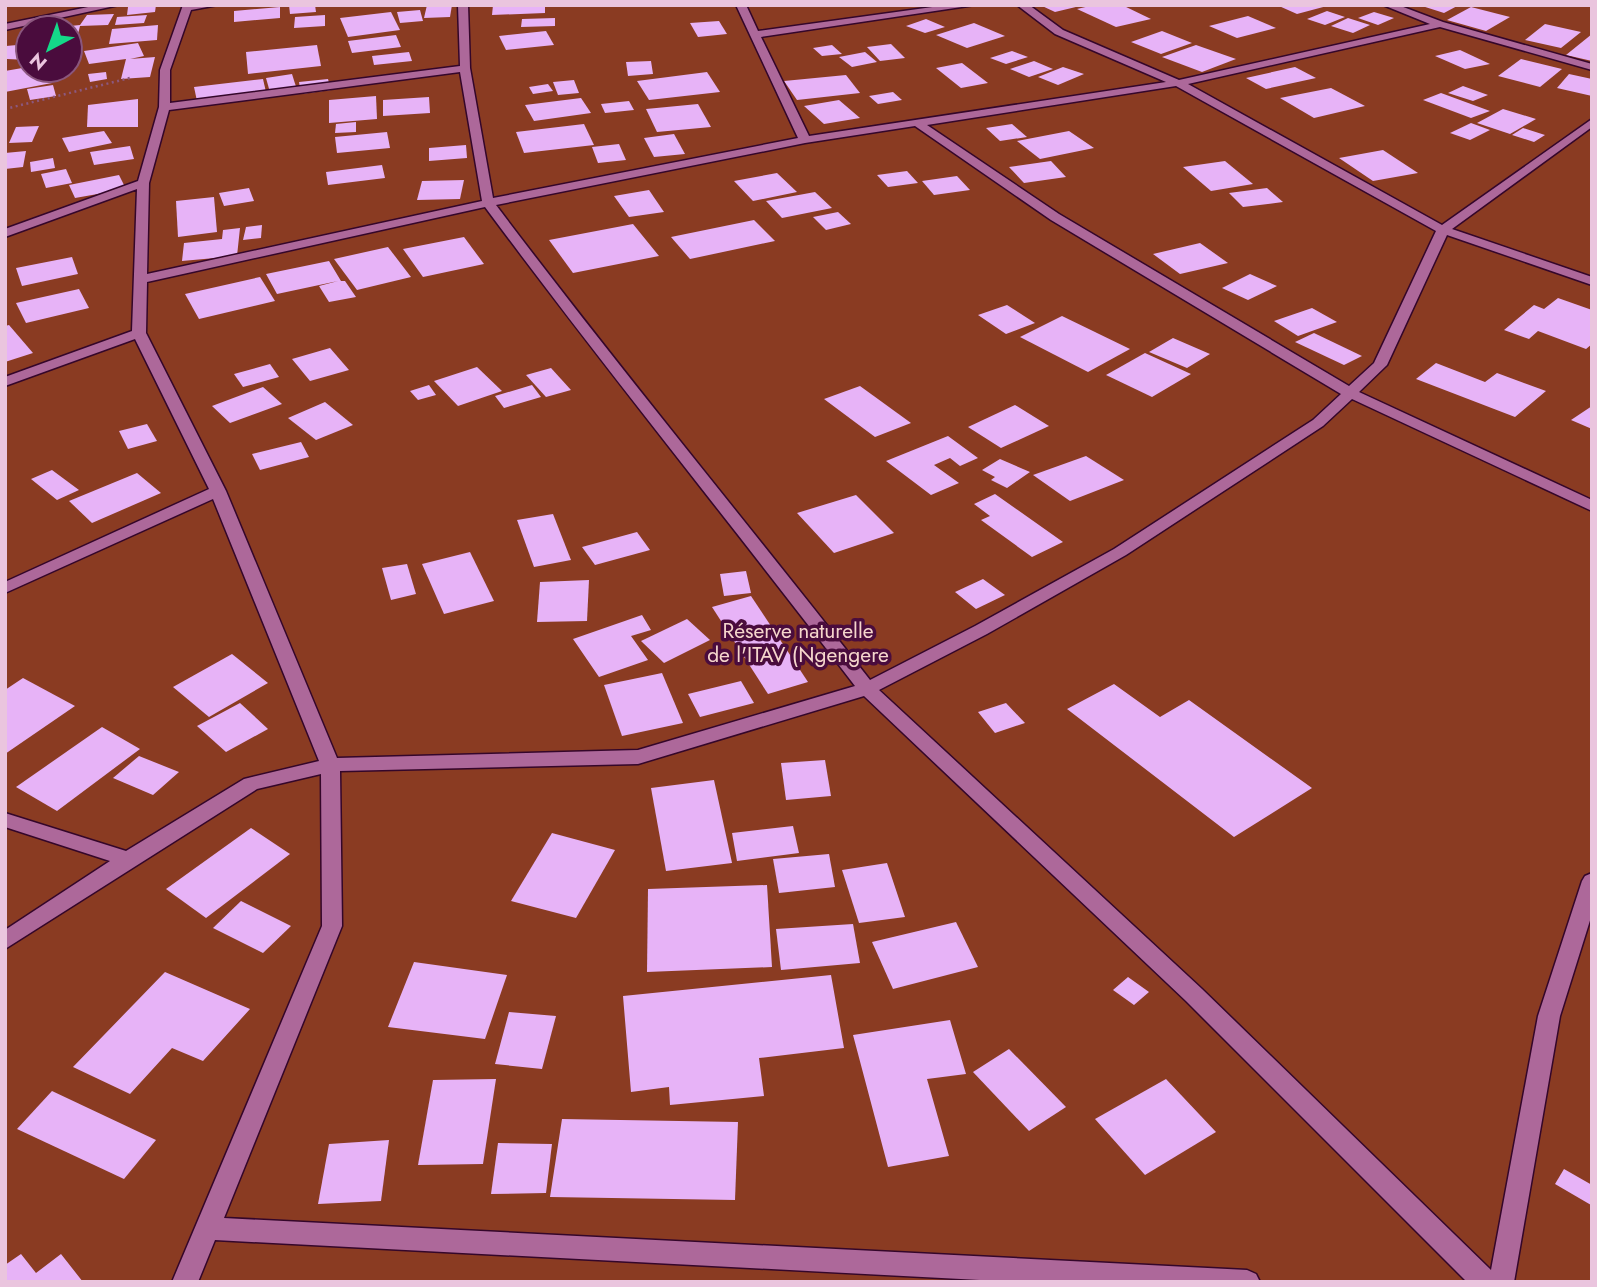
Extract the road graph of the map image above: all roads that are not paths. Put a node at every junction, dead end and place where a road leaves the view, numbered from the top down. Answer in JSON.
{"nodes":[{"id":1,"x":114,"y":5,"type":"edge"},
{"id":2,"x":213,"y":5,"type":"edge"},
{"id":3,"x":463,"y":5,"type":"edge"},
{"id":4,"x":741,"y":5,"type":"edge"},
{"id":5,"x":970,"y":5,"type":"edge"},
{"id":6,"x":1022,"y":5,"type":"edge"},
{"id":7,"x":1388,"y":5,"type":"edge"},
{"id":8,"x":187,"y":7,"type":"edge"},
{"id":9,"x":1440,"y":24,"type":"junction"},
{"id":10,"x":5,"y":27,"type":"edge"},
{"id":11,"x":753,"y":35,"type":"junction"},
{"id":12,"x":1592,"y":67,"type":"edge"},
{"id":13,"x":465,"y":68,"type":"junction"},
{"id":14,"x":1178,"y":83,"type":"junction"},
{"id":15,"x":164,"y":107,"type":"junction"},
{"id":16,"x":916,"y":122,"type":"junction"},
{"id":17,"x":1592,"y":122,"type":"edge"},
{"id":18,"x":805,"y":140,"type":"junction"},
{"id":19,"x":143,"y":183,"type":"junction"},
{"id":20,"x":488,"y":203,"type":"junction"},
{"id":21,"x":1443,"y":230,"type":"junction"},
{"id":22,"x":5,"y":233,"type":"edge"},
{"id":23,"x":141,"y":279,"type":"junction"},
{"id":24,"x":1592,"y":281,"type":"edge"},
{"id":25,"x":139,"y":333,"type":"junction"},
{"id":26,"x":5,"y":382,"type":"edge"},
{"id":27,"x":1350,"y":393,"type":"junction"},
{"id":28,"x":218,"y":491,"type":"junction"},
{"id":29,"x":1592,"y":506,"type":"edge"},
{"id":30,"x":5,"y":589,"type":"edge"},
{"id":31,"x":867,"y":689,"type":"junction"},
{"id":32,"x":330,"y":765,"type":"junction"},
{"id":33,"x":5,"y":820,"type":"edge"},
{"id":34,"x":128,"y":859,"type":"junction"},
{"id":35,"x":1592,"y":881,"type":"edge"},
{"id":36,"x":5,"y":940,"type":"edge"},
{"id":37,"x":209,"y":1228,"type":"junction"},
{"id":38,"x":185,"y":1282,"type":"edge"},
{"id":39,"x":1247,"y":1282,"type":"edge"},
{"id":40,"x":1485,"y":1282,"type":"edge"},
{"id":41,"x":1501,"y":1282,"type":"edge"}],
"edges":[{"from":1,"to":10,"type":"street"},
{"from":2,"to":8,"type":"street"},
{"from":3,"to":13,"type":"street"},
{"from":4,"to":11,"type":"street"},
{"from":5,"to":11,"type":"street"},
{"from":6,"to":14,"type":"street"},
{"from":7,"to":9,"type":"street"},
{"from":8,"to":15,"type":"street"},
{"from":9,"to":12,"type":"street"},
{"from":9,"to":14,"type":"street"},
{"from":11,"to":18,"type":"street"},
{"from":13,"to":15,"type":"street"},
{"from":13,"to":20,"type":"street"},
{"from":14,"to":16,"type":"street"},
{"from":14,"to":21,"type":"street"},
{"from":15,"to":19,"type":"street"},
{"from":16,"to":18,"type":"street"},
{"from":16,"to":27,"type":"street"},
{"from":17,"to":21,"type":"street"},
{"from":18,"to":20,"type":"street"},
{"from":19,"to":22,"type":"street"},
{"from":19,"to":23,"type":"street"},
{"from":20,"to":23,"type":"street"},
{"from":20,"to":31,"type":"street"},
{"from":21,"to":24,"type":"street"},
{"from":21,"to":27,"type":"street"},
{"from":23,"to":25,"type":"street"},
{"from":25,"to":26,"type":"street"},
{"from":25,"to":28,"type":"street"},
{"from":27,"to":29,"type":"street"},
{"from":27,"to":31,"type":"street"},
{"from":28,"to":30,"type":"street"},
{"from":28,"to":32,"type":"street"},
{"from":31,"to":32,"type":"street"},
{"from":31,"to":40,"type":"street"},
{"from":32,"to":34,"type":"street"},
{"from":32,"to":37,"type":"street"},
{"from":33,"to":34,"type":"street"},
{"from":34,"to":36,"type":"street"},
{"from":35,"to":41,"type":"street"},
{"from":37,"to":38,"type":"street"},
{"from":37,"to":39,"type":"street"}]}
